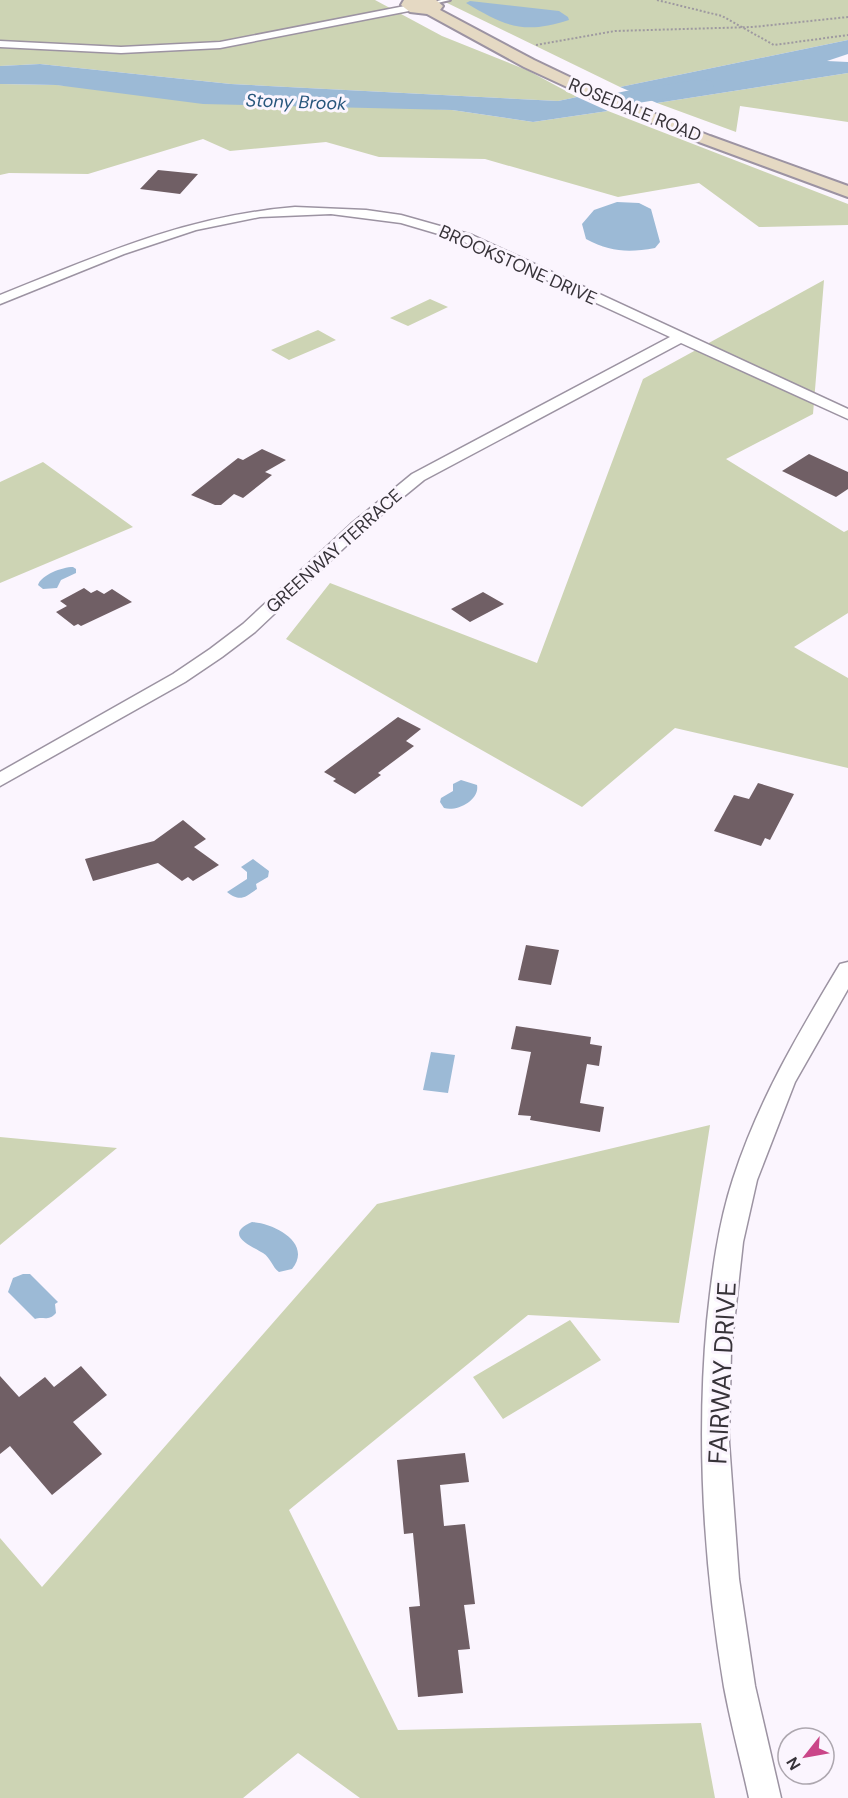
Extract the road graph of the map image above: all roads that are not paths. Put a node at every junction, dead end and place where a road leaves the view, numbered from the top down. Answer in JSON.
{"nodes":[{"id":1,"x":448,"y":0,"type":"edge"},
{"id":2,"x":411,"y":3,"type":"edge"},
{"id":3,"x":432,"y":6,"type":"junction"},
{"id":4,"x":0,"y":44,"type":"edge"},
{"id":5,"x":848,"y":192,"type":"edge"},
{"id":6,"x":0,"y":300,"type":"edge"},
{"id":7,"x":679,"y":338,"type":"junction"},
{"id":8,"x":848,"y":415,"type":"edge"},
{"id":9,"x":0,"y":780,"type":"edge"},
{"id":10,"x":848,"y":970,"type":"edge"},
{"id":11,"x":765,"y":1798,"type":"edge"}],
"edges":[{"from":1,"to":3,"type":"lane"},
{"from":2,"to":3,"type":"street","name":"ROSEDALE ROAD"},
{"from":2,"to":4,"type":"street"},
{"from":3,"to":5,"type":"street","name":"ROSEDALE ROAD"},
{"from":6,"to":7,"type":"street","name":"BROOKSTONE DRIVE"},
{"from":7,"to":8,"type":"street","name":"BROOKSTONE DRIVE"},
{"from":7,"to":9,"type":"street","name":"GREENWAY TERRACE"},
{"from":10,"to":11,"type":"street","name":"FAIRWAY DRIVE"}]}
